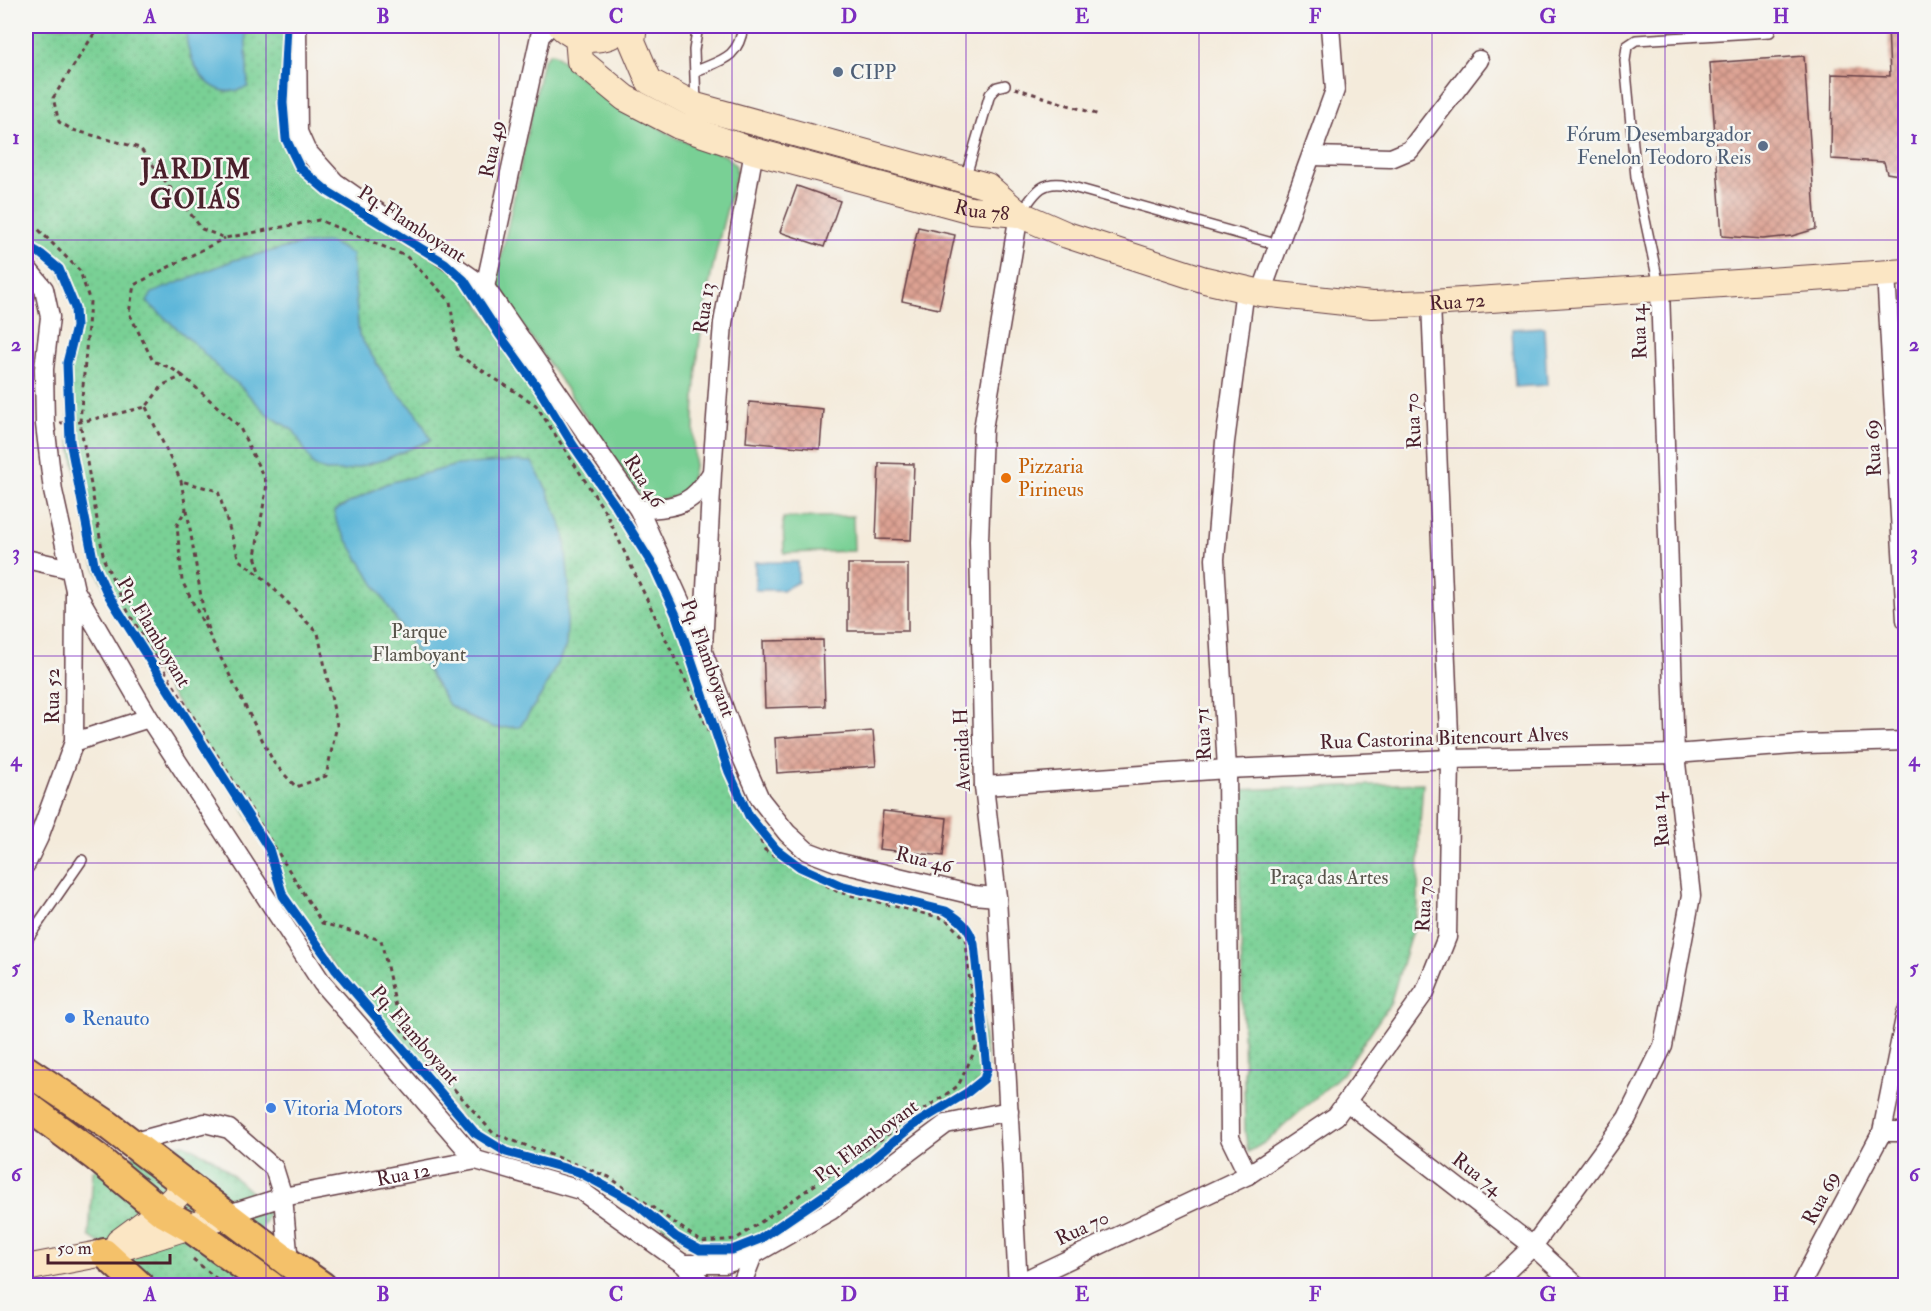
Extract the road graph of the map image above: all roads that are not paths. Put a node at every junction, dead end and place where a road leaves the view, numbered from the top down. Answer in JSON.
{"nodes":[{"id":1,"x":297,"y":26,"type":"edge"},
{"id":2,"x":550,"y":26,"type":"edge"},
{"id":3,"x":624,"y":26,"type":"edge"},
{"id":4,"x":634,"y":26,"type":"edge"},
{"id":5,"x":698,"y":26,"type":"edge"},
{"id":6,"x":743,"y":26,"type":"edge"},
{"id":7,"x":1330,"y":26,"type":"edge"},
{"id":8,"x":570,"y":31,"type":"edge"},
{"id":9,"x":1770,"y":32,"type":"dead end"},
{"id":10,"x":1479,"y":60,"type":"dead end"},
{"id":11,"x":696,"y":71,"type":"junction"},
{"id":12,"x":1005,"y":85,"type":"road end"},
{"id":13,"x":696,"y":106,"type":"junction"},
{"id":14,"x":754,"y":151,"type":"junction"},
{"id":15,"x":1312,"y":156,"type":"junction"},
{"id":16,"x":965,"y":179,"type":"junction"},
{"id":17,"x":1019,"y":214,"type":"junction"},
{"id":18,"x":1279,"y":245,"type":"junction"},
{"id":19,"x":26,"y":267,"type":"edge"},
{"id":20,"x":1896,"y":272,"type":"edge"},
{"id":21,"x":485,"y":286,"type":"junction"},
{"id":22,"x":1660,"y":289,"type":"junction"},
{"id":23,"x":1253,"y":291,"type":"junction"},
{"id":24,"x":1431,"y":303,"type":"junction"},
{"id":25,"x":712,"y":472,"type":"junction"},
{"id":26,"x":639,"y":510,"type":"junction"},
{"id":27,"x":26,"y":559,"type":"edge"},
{"id":28,"x":70,"y":569,"type":"junction"},
{"id":29,"x":75,"y":590,"type":"junction"},
{"id":30,"x":1905,"y":620,"type":"edge"},
{"id":31,"x":703,"y":652,"type":"junction"},
{"id":32,"x":149,"y":718,"type":"junction"},
{"id":33,"x":1905,"y":741,"type":"edge"},
{"id":34,"x":74,"y":742,"type":"junction"},
{"id":35,"x":1675,"y":754,"type":"junction"},
{"id":36,"x":1450,"y":759,"type":"junction"},
{"id":37,"x":1227,"y":769,"type":"junction"},
{"id":38,"x":984,"y":786,"type":"junction"},
{"id":39,"x":82,"y":860,"type":"dead end"},
{"id":40,"x":26,"y":864,"type":"edge"},
{"id":41,"x":997,"y":897,"type":"junction"},
{"id":42,"x":26,"y":941,"type":"edge"},
{"id":43,"x":1905,"y":1013,"type":"edge"},
{"id":44,"x":26,"y":1070,"type":"edge"},
{"id":45,"x":1347,"y":1102,"type":"junction"},
{"id":46,"x":26,"y":1105,"type":"edge"},
{"id":47,"x":1009,"y":1111,"type":"junction"},
{"id":48,"x":1882,"y":1132,"type":"junction"},
{"id":49,"x":1905,"y":1132,"type":"edge"},
{"id":50,"x":131,"y":1143,"type":"junction"},
{"id":51,"x":476,"y":1160,"type":"junction"},
{"id":52,"x":1248,"y":1175,"type":"junction"},
{"id":53,"x":187,"y":1185,"type":"junction"},
{"id":54,"x":283,"y":1197,"type":"junction"},
{"id":55,"x":161,"y":1211,"type":"junction"},
{"id":56,"x":225,"y":1215,"type":"junction"},
{"id":57,"x":189,"y":1227,"type":"junction"},
{"id":58,"x":1533,"y":1246,"type":"junction"},
{"id":59,"x":742,"y":1251,"type":"junction"},
{"id":60,"x":105,"y":1253,"type":"junction"},
{"id":61,"x":289,"y":1263,"type":"junction"},
{"id":62,"x":683,"y":1264,"type":"junction"},
{"id":63,"x":26,"y":1268,"type":"edge"},
{"id":64,"x":1019,"y":1284,"type":"edge"},
{"id":65,"x":140,"y":1286,"type":"edge"},
{"id":66,"x":271,"y":1286,"type":"edge"},
{"id":67,"x":322,"y":1286,"type":"edge"},
{"id":68,"x":705,"y":1286,"type":"edge"},
{"id":69,"x":741,"y":1286,"type":"edge"},
{"id":70,"x":1491,"y":1286,"type":"edge"},
{"id":71,"x":1577,"y":1286,"type":"edge"},
{"id":72,"x":1800,"y":1286,"type":"edge"}],
"edges":[{"from":1,"to":21,"type":"street","name":"Rua 46"},
{"from":2,"to":21,"type":"street","name":"Rua 49"},
{"from":3,"to":8,"type":"main road"},
{"from":4,"to":13,"type":"main road","name":"Rua 78"},
{"from":5,"to":11,"type":"lane"},
{"from":6,"to":11,"type":"lane"},
{"from":7,"to":15,"type":"street","name":"Rua 71"},
{"from":8,"to":14,"type":"main road","name":"Rua 78"},
{"from":9,"to":22,"type":"lane"},
{"from":10,"to":15,"type":"street"},
{"from":11,"to":13,"type":"lane"},
{"from":12,"to":16,"type":"lane"},
{"from":13,"to":16,"type":"main road","name":"Rua 78"},
{"from":14,"to":17,"type":"main road","name":"Rua 78"},
{"from":14,"to":25,"type":"street","name":"Rua 13"},
{"from":15,"to":18,"type":"street","name":"Rua 71"},
{"from":16,"to":17,"type":"main road","name":"Rua 78"},
{"from":17,"to":18,"type":"lane"},
{"from":17,"to":23,"type":"main road","name":"Rua 72"},
{"from":17,"to":38,"type":"street","name":"Avenida H"},
{"from":18,"to":23,"type":"street","name":"Rua 71"},
{"from":19,"to":28,"type":"street"},
{"from":20,"to":22,"type":"main road","name":"Rua 72"},
{"from":20,"to":30,"type":"street","name":"Rua 69"},
{"from":21,"to":26,"type":"street","name":"Rua 46"},
{"from":22,"to":24,"type":"main road","name":"Rua 72"},
{"from":22,"to":35,"type":"street","name":"Rua 14"},
{"from":23,"to":24,"type":"main road","name":"Rua 72"},
{"from":23,"to":37,"type":"street","name":"Rua 71"},
{"from":24,"to":36,"type":"street","name":"Rua 70"},
{"from":25,"to":26,"type":"street"},
{"from":25,"to":31,"type":"street","name":"Rua 13"},
{"from":26,"to":31,"type":"street","name":"Rua 46"},
{"from":27,"to":28,"type":"street"},
{"from":28,"to":29,"type":"street"},
{"from":29,"to":32,"type":"street"},
{"from":29,"to":34,"type":"street","name":"Rua 52"},
{"from":31,"to":41,"type":"street","name":"Rua 46"},
{"from":32,"to":34,"type":"street"},
{"from":32,"to":51,"type":"street"},
{"from":33,"to":35,"type":"street","name":"Rua Castorina Bitencourt Alves"},
{"from":34,"to":40,"type":"street","name":"Rua 52"},
{"from":35,"to":36,"type":"street","name":"Rua Castorina Bitencourt Alves"},
{"from":35,"to":58,"type":"street","name":"Rua 14"},
{"from":36,"to":37,"type":"street","name":"Rua Castorina Bitencourt Alves"},
{"from":36,"to":45,"type":"street","name":"Rua 70"},
{"from":37,"to":38,"type":"street","name":"Rua Castorina Bitencourt Alves"},
{"from":37,"to":52,"type":"street","name":"Rua 71"},
{"from":38,"to":41,"type":"street","name":"Avenida H"},
{"from":39,"to":42,"type":"lane"},
{"from":41,"to":47,"type":"street","name":"Avenida H"},
{"from":43,"to":48,"type":"street","name":"Rua 69"},
{"from":44,"to":50,"type":"main road"},
{"from":45,"to":52,"type":"street","name":"Rua 70"},
{"from":45,"to":58,"type":"street","name":"Rua 74"},
{"from":46,"to":55,"type":"main road"},
{"from":47,"to":59,"type":"street"},
{"from":47,"to":64,"type":"street","name":"Avenida H"},
{"from":48,"to":49,"type":"street"},
{"from":48,"to":72,"type":"street","name":"Rua 69"},
{"from":50,"to":53,"type":"main road"},
{"from":50,"to":54,"type":"street"},
{"from":51,"to":54,"type":"street","name":"Rua 12"},
{"from":51,"to":62,"type":"street","name":"Rua 12"},
{"from":52,"to":64,"type":"street","name":"Rua 70"},
{"from":53,"to":55,"type":"main road","name":"Rua 12"},
{"from":53,"to":56,"type":"main road"},
{"from":54,"to":56,"type":"street","name":"Rua 12"},
{"from":54,"to":61,"type":"street"},
{"from":55,"to":57,"type":"main road"},
{"from":55,"to":60,"type":"main road","name":"Rua 12"},
{"from":56,"to":57,"type":"main road","name":"Rua 12"},
{"from":56,"to":61,"type":"main road"},
{"from":57,"to":60,"type":"main road","name":"Rua 12"},
{"from":57,"to":66,"type":"main road"},
{"from":58,"to":70,"type":"street","name":"Rua 14"},
{"from":58,"to":71,"type":"street","name":"Rua 74"},
{"from":59,"to":62,"type":"street"},
{"from":59,"to":69,"type":"street"},
{"from":60,"to":63,"type":"main road","name":"Rua 12"},
{"from":60,"to":65,"type":"main road"},
{"from":61,"to":67,"type":"main road"},
{"from":62,"to":68,"type":"street"}]}
